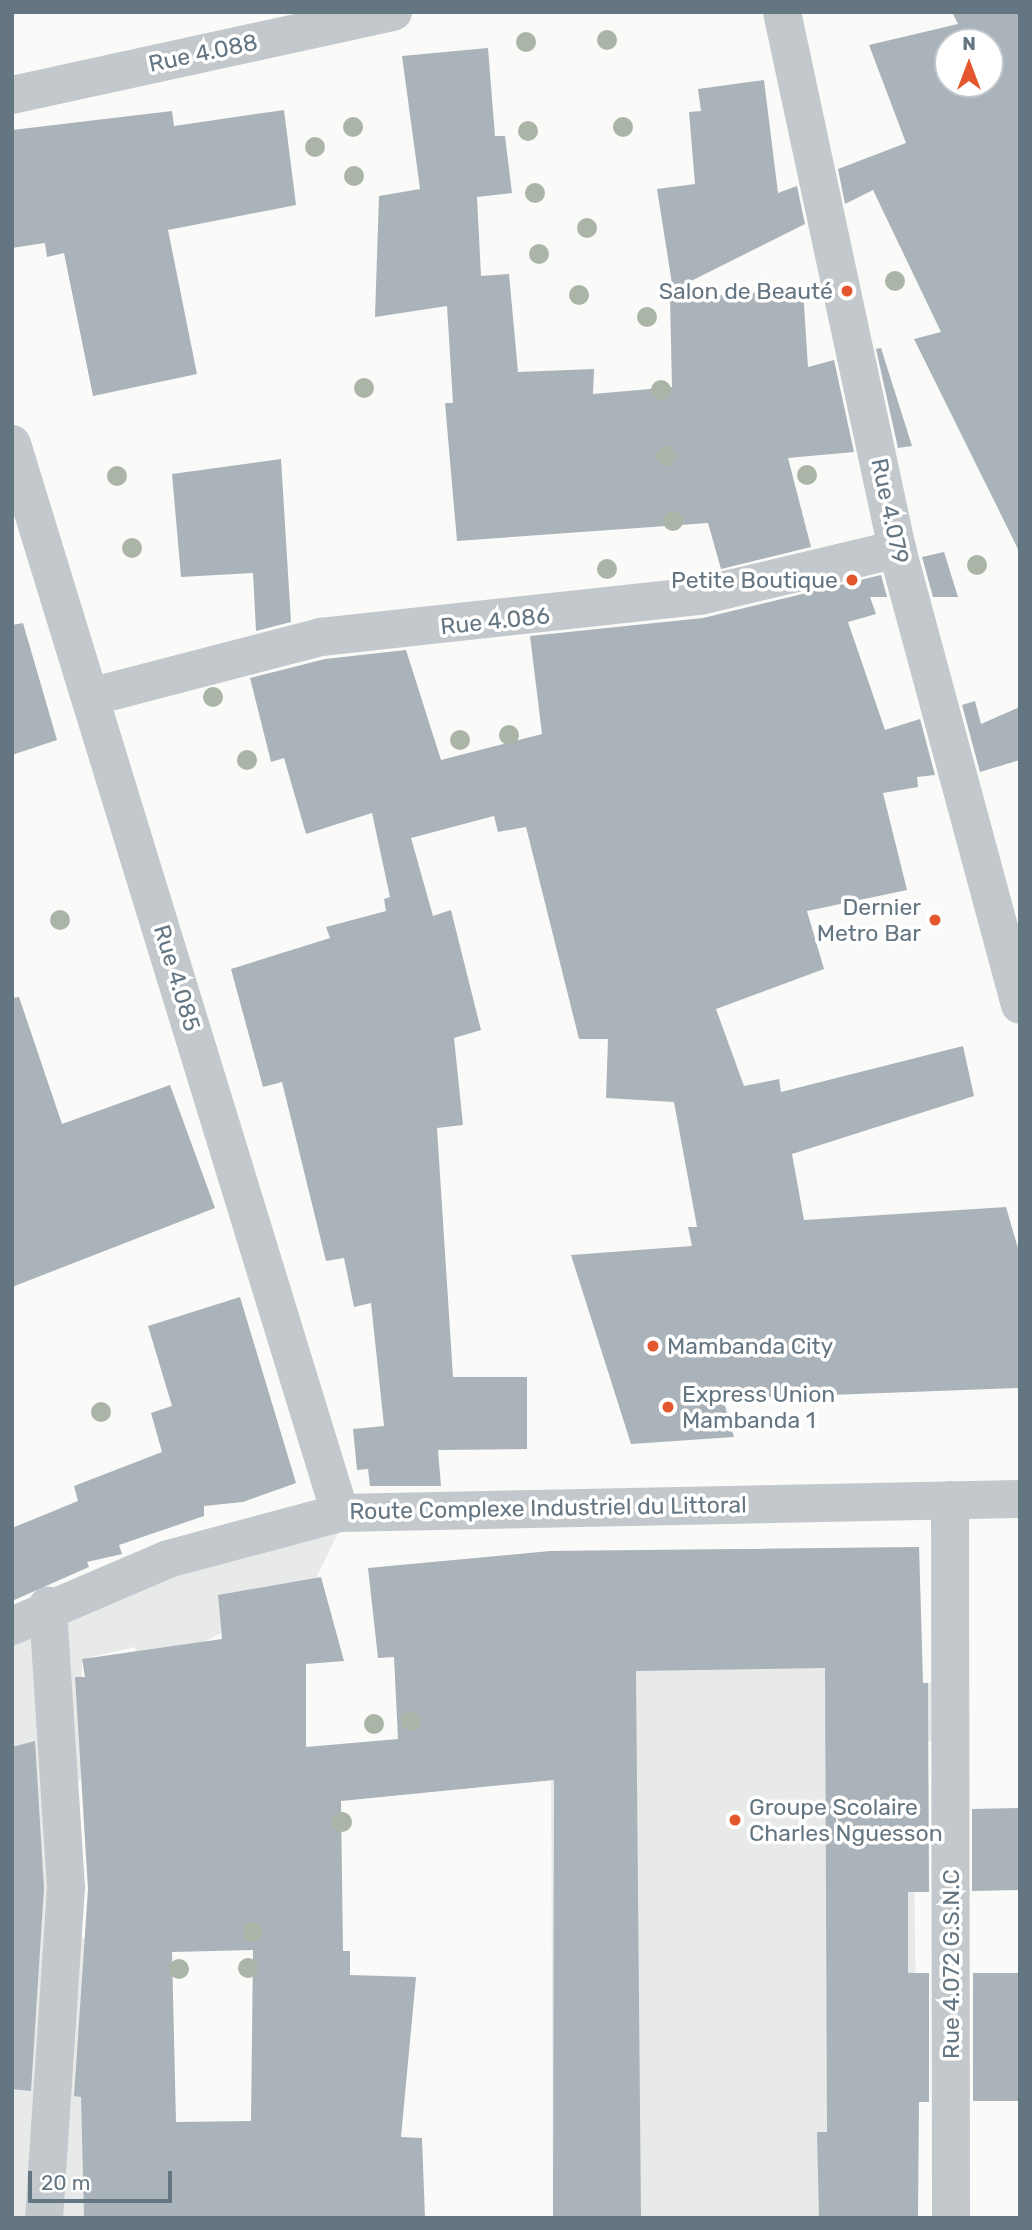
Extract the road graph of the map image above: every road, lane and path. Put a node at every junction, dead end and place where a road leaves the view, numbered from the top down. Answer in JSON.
{"nodes":[{"id":1,"x":393,"y":12,"type":"edge"},
{"id":2,"x":782,"y":12,"type":"edge"},
{"id":3,"x":12,"y":95,"type":"edge"},
{"id":4,"x":12,"y":444,"type":"edge"},
{"id":5,"x":897,"y":549,"type":"junction"},
{"id":6,"x":94,"y":696,"type":"junction"},
{"id":7,"x":1015,"y":966,"type":"edge"},
{"id":8,"x":1020,"y":1005,"type":"edge"},
{"id":9,"x":1020,"y":1499,"type":"edge"},
{"id":10,"x":950,"y":1500,"type":"junction"},
{"id":11,"x":340,"y":1513,"type":"junction"},
{"id":12,"x":48,"y":1605,"type":"junction"},
{"id":13,"x":12,"y":1626,"type":"edge"},
{"id":14,"x":44,"y":2218,"type":"edge"},
{"id":15,"x":951,"y":2218,"type":"edge"}],
"edges":[{"from":1,"to":3,"type":"street","name":"Rue 4.088"},
{"from":2,"to":5,"type":"street","name":"Rue 4.079"},
{"from":4,"to":6,"type":"street","name":"Rue 4.085"},
{"from":5,"to":6,"type":"street","name":"Rue 4.086"},
{"from":5,"to":7,"type":"street","name":"Rue 4.079"},
{"from":6,"to":11,"type":"street","name":"Rue 4.085"},
{"from":7,"to":8,"type":"street","name":"Rue 4.079"},
{"from":9,"to":10,"type":"street","name":"Route Complexe Industriel du Littoral"},
{"from":10,"to":11,"type":"street","name":"Route Complexe Industriel du Littoral"},
{"from":10,"to":15,"type":"street","name":"Rue 4.072 G.S.N.C"},
{"from":11,"to":12,"type":"street","name":"Route Complexe Industriel du Littoral"},
{"from":12,"to":13,"type":"street","name":"Route Complexe Industriel du Littoral"},
{"from":12,"to":14,"type":"street"}]}
